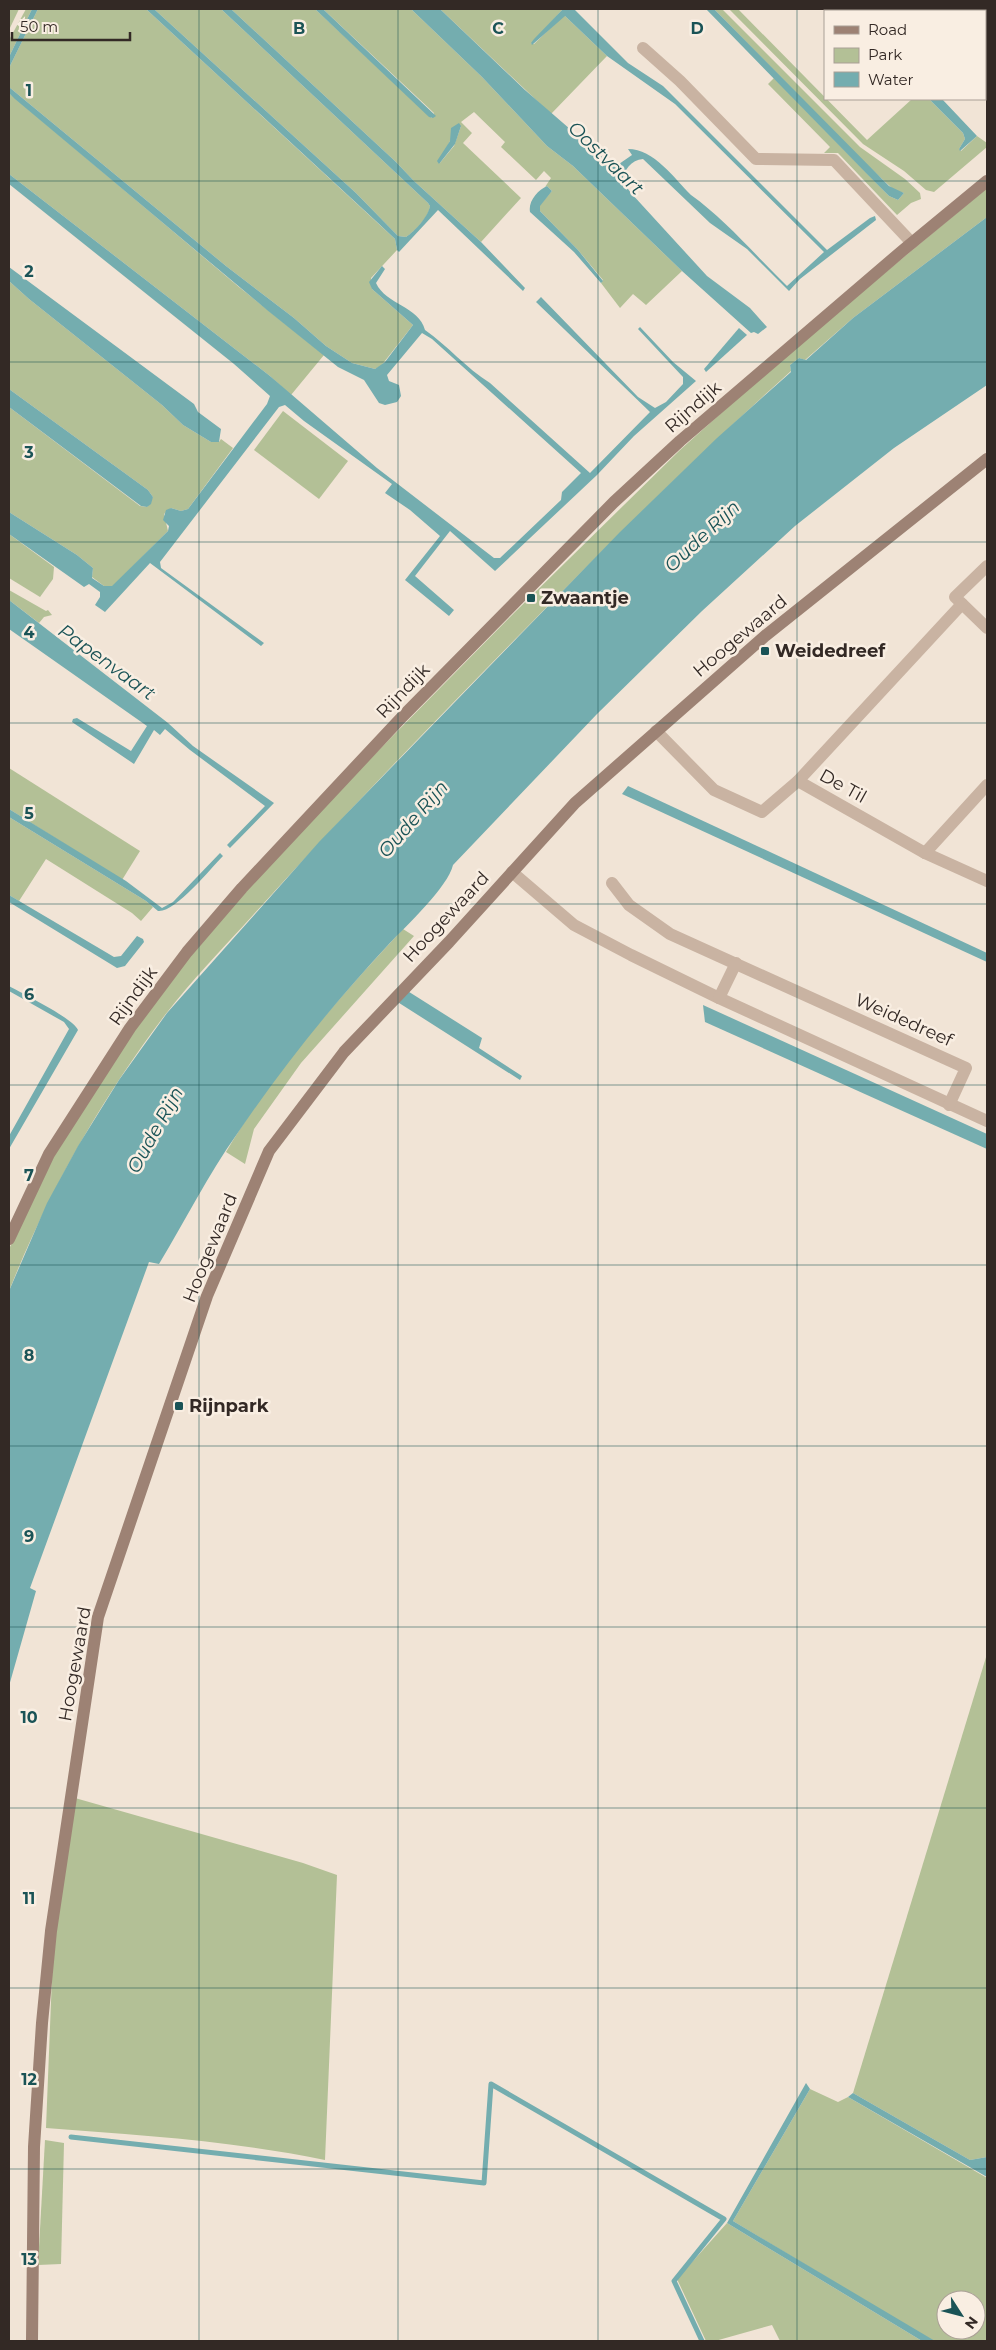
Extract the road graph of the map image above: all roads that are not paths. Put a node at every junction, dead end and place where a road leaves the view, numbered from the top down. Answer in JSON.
{"nodes":[{"id":1,"x":643,"y":48,"type":"dead end"},
{"id":2,"x":987,"y":181,"type":"edge"},
{"id":3,"x":912,"y":243,"type":"junction"},
{"id":4,"x":987,"y":459,"type":"edge"},
{"id":5,"x":987,"y":566,"type":"edge"},
{"id":6,"x":962,"y":604,"type":"junction"},
{"id":7,"x":987,"y":628,"type":"edge"},
{"id":8,"x":656,"y":732,"type":"junction"},
{"id":9,"x":798,"y":781,"type":"junction"},
{"id":10,"x":987,"y":785,"type":"edge"},
{"id":11,"x":926,"y":852,"type":"junction"},
{"id":12,"x":512,"y":872,"type":"junction"},
{"id":13,"x":987,"y":881,"type":"edge"},
{"id":14,"x":612,"y":883,"type":"dead end"},
{"id":15,"x":736,"y":963,"type":"junction"},
{"id":16,"x":719,"y":998,"type":"junction"},
{"id":17,"x":949,"y":1105,"type":"junction"},
{"id":18,"x":987,"y":1121,"type":"edge"},
{"id":19,"x":9,"y":1239,"type":"edge"},
{"id":20,"x":32,"y":2341,"type":"edge"}],
"edges":[{"from":1,"to":3,"type":"street"},
{"from":2,"to":3,"type":"street","name":"Rijndijk"},
{"from":3,"to":19,"type":"street","name":"Rijndijk"},
{"from":4,"to":8,"type":"street","name":"Hoogewaard"},
{"from":5,"to":6,"type":"street"},
{"from":6,"to":7,"type":"street"},
{"from":6,"to":9,"type":"street"},
{"from":8,"to":9,"type":"street","name":"De Til"},
{"from":8,"to":12,"type":"street","name":"Hoogewaard"},
{"from":9,"to":11,"type":"street","name":"De Til"},
{"from":10,"to":11,"type":"street"},
{"from":11,"to":13,"type":"street","name":"De Til"},
{"from":12,"to":16,"type":"street"},
{"from":12,"to":20,"type":"street","name":"Hoogewaard"},
{"from":14,"to":15,"type":"street","name":"Weidedreef"},
{"from":15,"to":16,"type":"street"},
{"from":15,"to":17,"type":"street","name":"Weidedreef"},
{"from":16,"to":17,"type":"street"},
{"from":17,"to":18,"type":"street"}]}
